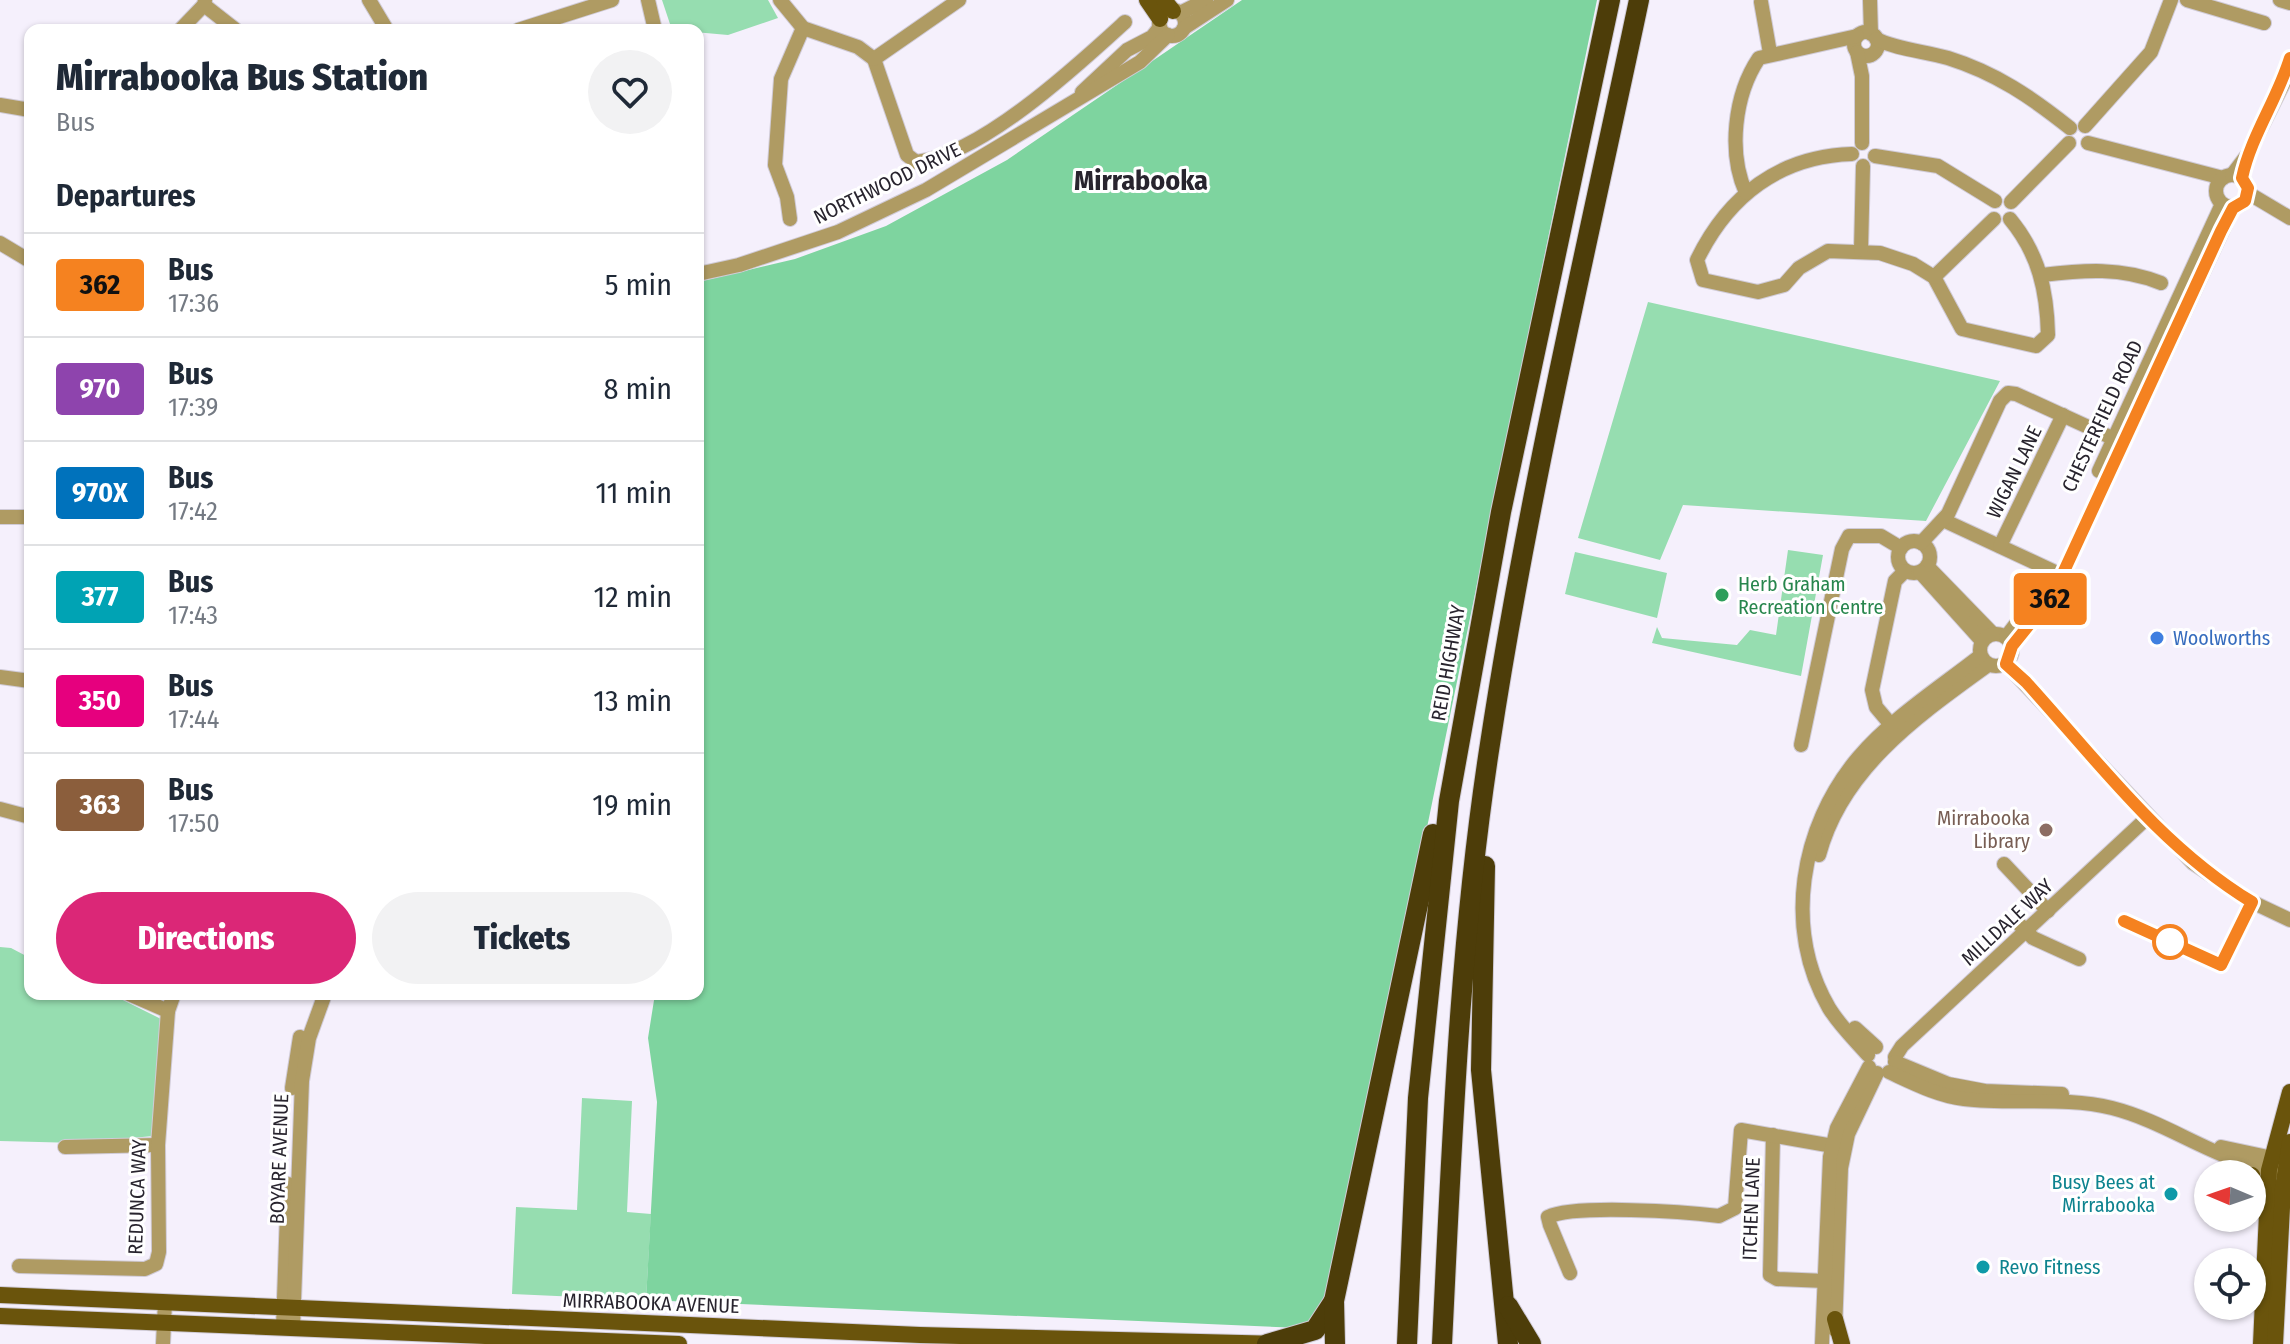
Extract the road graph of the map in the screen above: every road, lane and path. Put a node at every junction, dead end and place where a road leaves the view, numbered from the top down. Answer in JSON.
{"nodes":[{"id":1,"x":369,"y":0,"type":"edge"},
{"id":2,"x":612,"y":0,"type":"edge"},
{"id":3,"x":648,"y":0,"type":"edge"},
{"id":4,"x":780,"y":0,"type":"edge"},
{"id":5,"x":959,"y":0,"type":"edge"},
{"id":6,"x":1147,"y":0,"type":"edge"},
{"id":7,"x":1206,"y":0,"type":"edge"},
{"id":8,"x":1227,"y":0,"type":"edge"},
{"id":9,"x":1610,"y":0,"type":"edge"},
{"id":10,"x":1639,"y":0,"type":"edge"},
{"id":11,"x":1861,"y":0,"type":"edge"},
{"id":12,"x":1870,"y":0,"type":"edge"},
{"id":13,"x":2171,"y":0,"type":"edge"},
{"id":14,"x":2187,"y":0,"type":"edge"},
{"id":15,"x":2280,"y":0,"type":"edge"},
{"id":16,"x":204,"y":2,"type":"edge"},
{"id":17,"x":1761,"y":2,"type":"dead end"},
{"id":18,"x":2290,"y":3,"type":"edge"},
{"id":19,"x":1170,"y":19,"type":"edge"},
{"id":20,"x":1125,"y":22,"type":"dead end"},
{"id":21,"x":2264,"y":23,"type":"dead end"},
{"id":22,"x":185,"y":24,"type":"edge"},
{"id":23,"x":229,"y":24,"type":"edge"},
{"id":24,"x":383,"y":24,"type":"edge"},
{"id":25,"x":537,"y":24,"type":"edge"},
{"id":26,"x":654,"y":24,"type":"edge"},
{"id":27,"x":803,"y":28,"type":"junction"},
{"id":28,"x":1865,"y":44,"type":"junction"},
{"id":29,"x":1770,"y":53,"type":"junction"},
{"id":30,"x":2290,"y":58,"type":"edge"},
{"id":31,"x":874,"y":59,"type":"junction"},
{"id":32,"x":2290,"y":70,"type":"edge"},
{"id":33,"x":2282,"y":84,"type":"junction"},
{"id":34,"x":0,"y":105,"type":"edge"},
{"id":35,"x":24,"y":109,"type":"edge"},
{"id":36,"x":2075,"y":132,"type":"junction"},
{"id":37,"x":1857,"y":148,"type":"junction"},
{"id":38,"x":1875,"y":156,"type":"junction"},
{"id":39,"x":1863,"y":166,"type":"junction"},
{"id":40,"x":2233,"y":191,"type":"junction"},
{"id":41,"x":1746,"y":193,"type":"junction"},
{"id":42,"x":2003,"y":202,"type":"junction"},
{"id":43,"x":2290,"y":218,"type":"edge"},
{"id":44,"x":790,"y":219,"type":"dead end"},
{"id":45,"x":1994,"y":219,"type":"junction"},
{"id":46,"x":2010,"y":219,"type":"junction"},
{"id":47,"x":0,"y":243,"type":"edge"},
{"id":48,"x":1861,"y":250,"type":"junction"},
{"id":49,"x":24,"y":257,"type":"edge"},
{"id":50,"x":704,"y":273,"type":"edge"},
{"id":51,"x":2042,"y":275,"type":"junction"},
{"id":52,"x":1934,"y":277,"type":"junction"},
{"id":53,"x":2161,"y":283,"type":"dead end"},
{"id":54,"x":2063,"y":415,"type":"junction"},
{"id":55,"x":2118,"y":441,"type":"junction"},
{"id":56,"x":0,"y":517,"type":"edge"},
{"id":57,"x":24,"y":517,"type":"edge"},
{"id":58,"x":2083,"y":517,"type":"junction"},
{"id":59,"x":1943,"y":520,"type":"junction"},
{"id":60,"x":1921,"y":543,"type":"junction"},
{"id":61,"x":2000,"y":546,"type":"junction"},
{"id":62,"x":1901,"y":548,"type":"junction"},
{"id":63,"x":1917,"y":569,"type":"junction"},
{"id":64,"x":2053,"y":571,"type":"junction"},
{"id":65,"x":1998,"y":640,"type":"junction"},
{"id":66,"x":1984,"y":661,"type":"junction"},
{"id":67,"x":2006,"y":664,"type":"junction"},
{"id":68,"x":0,"y":677,"type":"edge"},
{"id":69,"x":1469,"y":678,"type":"junction"},
{"id":70,"x":24,"y":680,"type":"edge"},
{"id":71,"x":1949,"y":687,"type":"junction"},
{"id":72,"x":1892,"y":726,"type":"junction"},
{"id":73,"x":1801,"y":745,"type":"dead end"},
{"id":74,"x":1489,"y":747,"type":"junction"},
{"id":75,"x":1,"y":807,"type":"edge"},
{"id":76,"x":24,"y":807,"type":"edge"},
{"id":77,"x":2146,"y":814,"type":"junction"},
{"id":78,"x":24,"y":815,"type":"edge"},
{"id":79,"x":1816,"y":849,"type":"junction"},
{"id":80,"x":2004,"y":864,"type":"dead end"},
{"id":81,"x":2045,"y":908,"type":"junction"},
{"id":82,"x":2290,"y":920,"type":"edge"},
{"id":83,"x":2022,"y":929,"type":"junction"},
{"id":84,"x":2079,"y":959,"type":"dead end"},
{"id":85,"x":143,"y":1000,"type":"edge"},
{"id":86,"x":172,"y":1000,"type":"edge"},
{"id":87,"x":312,"y":1000,"type":"edge"},
{"id":88,"x":323,"y":1000,"type":"edge"},
{"id":89,"x":168,"y":1011,"type":"junction"},
{"id":90,"x":1882,"y":1060,"type":"junction"},
{"id":91,"x":2290,"y":1092,"type":"edge"},
{"id":92,"x":1773,"y":1135,"type":"junction"},
{"id":93,"x":2290,"y":1142,"type":"edge"},
{"id":94,"x":158,"y":1145,"type":"junction"},
{"id":95,"x":1833,"y":1146,"type":"junction"},
{"id":96,"x":65,"y":1147,"type":"dead end"},
{"id":97,"x":2224,"y":1160,"type":"edge"},
{"id":98,"x":2278,"y":1165,"type":"junction"},
{"id":99,"x":2266,"y":1168,"type":"edge"},
{"id":100,"x":2266,"y":1228,"type":"edge"},
{"id":101,"x":2266,"y":1232,"type":"edge"},
{"id":102,"x":19,"y":1266,"type":"dead end"},
{"id":103,"x":1570,"y":1273,"type":"dead end"},
{"id":104,"x":1825,"y":1281,"type":"junction"},
{"id":105,"x":0,"y":1295,"type":"edge"},
{"id":106,"x":1334,"y":1301,"type":"junction"},
{"id":107,"x":165,"y":1302,"type":"junction"},
{"id":108,"x":1506,"y":1302,"type":"junction"},
{"id":109,"x":288,"y":1307,"type":"junction"},
{"id":110,"x":0,"y":1316,"type":"edge"},
{"id":111,"x":500,"y":1317,"type":"junction"},
{"id":112,"x":1835,"y":1319,"type":"junction"},
{"id":113,"x":164,"y":1323,"type":"junction"},
{"id":114,"x":656,"y":1323,"type":"junction"},
{"id":115,"x":288,"y":1328,"type":"junction"},
{"id":116,"x":835,"y":1337,"type":"edge"},
{"id":117,"x":555,"y":1339,"type":"junction"},
{"id":118,"x":2276,"y":1340,"type":"edge"},
{"id":119,"x":627,"y":1343,"type":"edge"},
{"id":120,"x":652,"y":1343,"type":"edge"},
{"id":121,"x":163,"y":1344,"type":"edge"},
{"id":122,"x":679,"y":1344,"type":"edge"},
{"id":123,"x":1267,"y":1344,"type":"edge"},
{"id":124,"x":1301,"y":1344,"type":"edge"},
{"id":125,"x":1335,"y":1344,"type":"edge"},
{"id":126,"x":1407,"y":1344,"type":"edge"},
{"id":127,"x":1442,"y":1344,"type":"edge"},
{"id":128,"x":1508,"y":1344,"type":"edge"},
{"id":129,"x":1531,"y":1344,"type":"edge"},
{"id":130,"x":1822,"y":1344,"type":"edge"},
{"id":131,"x":1835,"y":1344,"type":"edge"},
{"id":132,"x":1842,"y":1344,"type":"edge"},
{"id":133,"x":2261,"y":1344,"type":"edge"}],
"edges":[{"from":1,"to":24,"type":"street"},
{"from":2,"to":25,"type":"street"},
{"from":3,"to":26,"type":"street"},
{"from":4,"to":27,"type":"street"},
{"from":5,"to":31,"type":"street"},
{"from":6,"to":19,"type":"main road"},
{"from":7,"to":19,"type":"street","name":"NORTHWOOD DRIVE"},
{"from":8,"to":19,"type":"street","name":"NORTHWOOD DRIVE"},
{"from":9,"to":69,"type":"highway","name":"REID HIGHWAY"},
{"from":10,"to":74,"type":"highway"},
{"from":11,"to":28,"type":"street"},
{"from":12,"to":28,"type":"street"},
{"from":13,"to":36,"type":"street"},
{"from":14,"to":21,"type":"street"},
{"from":15,"to":18,"type":"street"},
{"from":16,"to":22,"type":"street"},
{"from":16,"to":23,"type":"street"},
{"from":17,"to":29,"type":"street"},
{"from":19,"to":50,"type":"street","name":"NORTHWOOD DRIVE"},
{"from":20,"to":31,"type":"street"},
{"from":27,"to":31,"type":"street"},
{"from":27,"to":44,"type":"street"},
{"from":28,"to":29,"type":"street"},
{"from":28,"to":36,"type":"street"},
{"from":28,"to":37,"type":"street"},
{"from":29,"to":41,"type":"street"},
{"from":30,"to":33,"type":"street","name":"CHESTERFIELD ROAD"},
{"from":32,"to":33,"type":"street","name":"CHESTERFIELD ROAD"},
{"from":33,"to":40,"type":"street","name":"CHESTERFIELD ROAD"},
{"from":34,"to":35,"type":"street"},
{"from":36,"to":40,"type":"street"},
{"from":36,"to":42,"type":"street"},
{"from":37,"to":38,"type":"street"},
{"from":37,"to":39,"type":"street"},
{"from":37,"to":41,"type":"street"},
{"from":38,"to":39,"type":"street"},
{"from":38,"to":42,"type":"street"},
{"from":39,"to":48,"type":"street"},
{"from":40,"to":43,"type":"street"},
{"from":40,"to":55,"type":"street","name":"CHESTERFIELD ROAD"},
{"from":41,"to":48,"type":"street"},
{"from":42,"to":45,"type":"street"},
{"from":42,"to":46,"type":"street"},
{"from":45,"to":46,"type":"street"},
{"from":45,"to":52,"type":"street"},
{"from":46,"to":51,"type":"street"},
{"from":47,"to":49,"type":"street"},
{"from":48,"to":52,"type":"street"},
{"from":51,"to":52,"type":"street"},
{"from":51,"to":53,"type":"street"},
{"from":54,"to":55,"type":"street"},
{"from":54,"to":59,"type":"street"},
{"from":54,"to":61,"type":"street","name":"WIGAN LANE"},
{"from":55,"to":58,"type":"street","name":"CHESTERFIELD ROAD"},
{"from":56,"to":57,"type":"street"},
{"from":58,"to":64,"type":"street","name":"CHESTERFIELD ROAD"},
{"from":58,"to":65,"type":"street","name":"CHESTERFIELD ROAD"},
{"from":59,"to":60,"type":"street"},
{"from":59,"to":61,"type":"street"},
{"from":60,"to":62,"type":"street"},
{"from":60,"to":63,"type":"street"},
{"from":61,"to":64,"type":"street"},
{"from":62,"to":63,"type":"street"},
{"from":62,"to":73,"type":"street"},
{"from":63,"to":65,"type":"street"},
{"from":63,"to":72,"type":"street"},
{"from":64,"to":65,"type":"street","name":"CHESTERFIELD ROAD"},
{"from":65,"to":66,"type":"street"},
{"from":65,"to":67,"type":"street"},
{"from":66,"to":67,"type":"street"},
{"from":66,"to":71,"type":"street"},
{"from":67,"to":77,"type":"street"},
{"from":68,"to":70,"type":"street"},
{"from":69,"to":106,"type":"highway"},
{"from":69,"to":126,"type":"highway","name":"REID HIGHWAY"},
{"from":71,"to":72,"type":"street"},
{"from":71,"to":79,"type":"street"},
{"from":72,"to":79,"type":"street"},
{"from":74,"to":108,"type":"highway"},
{"from":74,"to":127,"type":"highway"},
{"from":75,"to":76,"type":"street"},
{"from":75,"to":78,"type":"street"},
{"from":77,"to":81,"type":"street","name":"MILLDALE WAY"},
{"from":77,"to":82,"type":"street"},
{"from":79,"to":90,"type":"street"},
{"from":80,"to":81,"type":"street"},
{"from":81,"to":83,"type":"street","name":"MILLDALE WAY"},
{"from":83,"to":84,"type":"street"},
{"from":83,"to":90,"type":"street","name":"MILLDALE WAY"},
{"from":85,"to":89,"type":"street"},
{"from":86,"to":89,"type":"street","name":"REDUNCA WAY"},
{"from":87,"to":109,"type":"street","name":"BOYARE AVENUE"},
{"from":88,"to":109,"type":"street","name":"BOYARE AVENUE"},
{"from":89,"to":94,"type":"street","name":"REDUNCA WAY"},
{"from":90,"to":95,"type":"street","name":"MILLDALE WAY"},
{"from":90,"to":97,"type":"street"},
{"from":90,"to":98,"type":"street"},
{"from":90,"to":112,"type":"street","name":"MILLDALE WAY"},
{"from":91,"to":98,"type":"main road"},
{"from":92,"to":95,"type":"street"},
{"from":92,"to":103,"type":"street"},
{"from":92,"to":104,"type":"street","name":"ITCHEN LANE"},
{"from":93,"to":98,"type":"main road"},
{"from":94,"to":96,"type":"street"},
{"from":94,"to":102,"type":"street","name":"REDUNCA WAY"},
{"from":95,"to":104,"type":"street","name":"MILLDALE WAY"},
{"from":98,"to":99,"type":"street"},
{"from":98,"to":100,"type":"main road"},
{"from":98,"to":118,"type":"main road"},
{"from":101,"to":133,"type":"main road"},
{"from":104,"to":130,"type":"street","name":"MILLDALE WAY"},
{"from":105,"to":107,"type":"main road","name":"MIRRABOOKA AVENUE"},
{"from":106,"to":123,"type":"highway"},
{"from":106,"to":125,"type":"highway"},
{"from":107,"to":109,"type":"main road","name":"MIRRABOOKA AVENUE"},
{"from":107,"to":113,"type":"street"},
{"from":108,"to":128,"type":"highway"},
{"from":108,"to":129,"type":"highway"},
{"from":109,"to":111,"type":"main road","name":"MIRRABOOKA AVENUE"},
{"from":109,"to":115,"type":"street","name":"BOYARE AVENUE"},
{"from":110,"to":113,"type":"main road","name":"MIRRABOOKA AVENUE"},
{"from":111,"to":114,"type":"main road","name":"MIRRABOOKA AVENUE"},
{"from":111,"to":117,"type":"main road"},
{"from":112,"to":131,"type":"street","name":"MILLDALE WAY"},
{"from":112,"to":132,"type":"main road"},
{"from":113,"to":115,"type":"main road","name":"MIRRABOOKA AVENUE"},
{"from":113,"to":121,"type":"street"},
{"from":114,"to":116,"type":"main road","name":"MIRRABOOKA AVENUE"},
{"from":114,"to":120,"type":"main road"},
{"from":115,"to":117,"type":"main road","name":"MIRRABOOKA AVENUE"},
{"from":116,"to":123,"type":"main road","name":"MIRRABOOKA AVENUE"},
{"from":117,"to":119,"type":"main road","name":"MIRRABOOKA AVENUE"},
{"from":119,"to":120,"type":"main road","name":"MIRRABOOKA AVENUE"},
{"from":120,"to":122,"type":"main road","name":"MIRRABOOKA AVENUE"},
{"from":123,"to":124,"type":"main road","name":"MIRRABOOKA AVENUE"}]}
